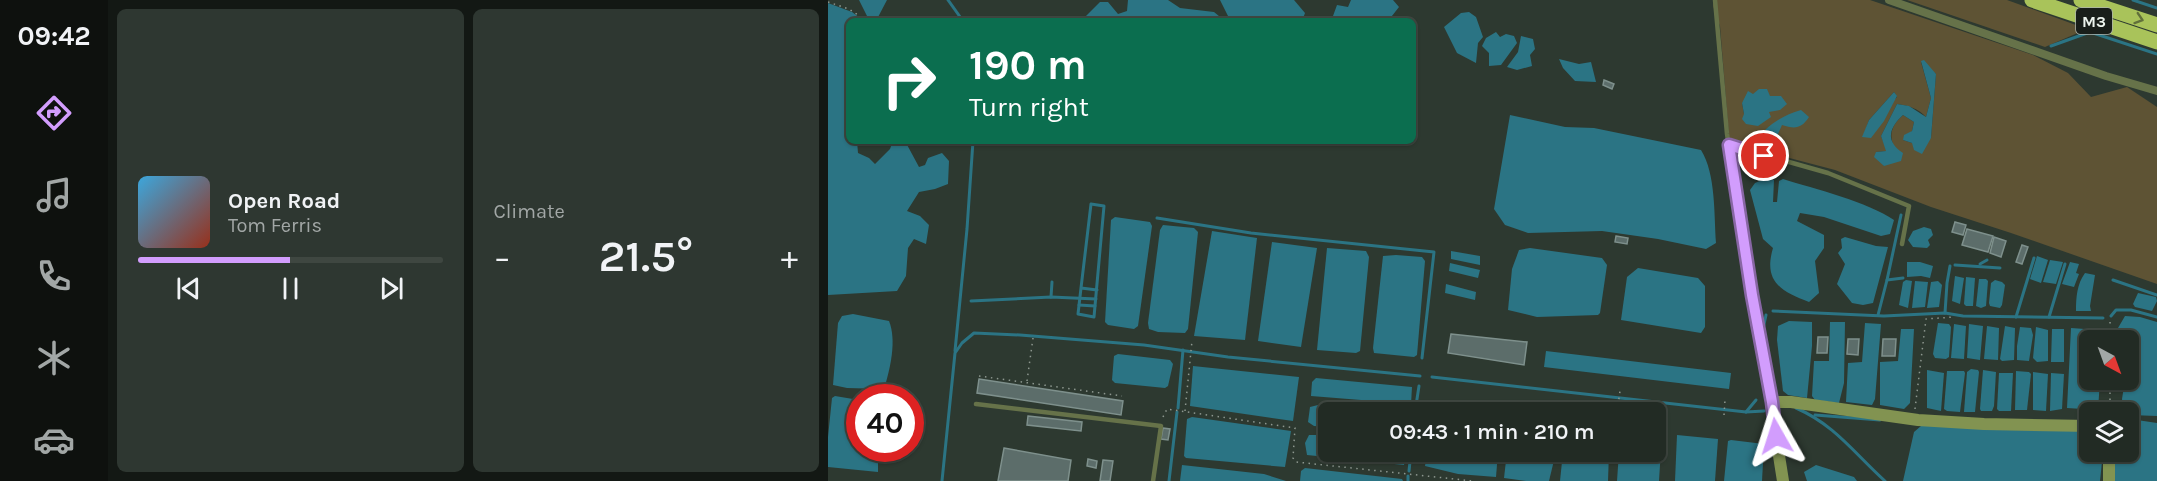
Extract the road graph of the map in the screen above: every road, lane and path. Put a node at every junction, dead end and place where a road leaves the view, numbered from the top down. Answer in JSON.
{"nodes":[{"id":1,"x":1715,"y":0,"type":"edge"},
{"id":2,"x":1889,"y":0,"type":"edge"},
{"id":3,"x":2032,"y":0,"type":"edge"},
{"id":4,"x":2081,"y":0,"type":"edge"},
{"id":5,"x":828,"y":2,"type":"edge"},
{"id":6,"x":862,"y":18,"type":"edge"},
{"id":7,"x":2157,"y":25,"type":"edge"},
{"id":8,"x":2157,"y":42,"type":"edge"},
{"id":9,"x":2157,"y":91,"type":"edge"},
{"id":10,"x":1729,"y":145,"type":"junction"},
{"id":11,"x":1902,"y":244,"type":"dead end"},
{"id":12,"x":1954,"y":317,"type":"dead end"},
{"id":13,"x":2110,"y":322,"type":"dead end"},
{"id":14,"x":2110,"y":330,"type":"edge"},
{"id":15,"x":1033,"y":339,"type":"dead end"},
{"id":16,"x":1192,"y":341,"type":"dead end"},
{"id":17,"x":979,"y":376,"type":"dead end"},
{"id":18,"x":1027,"y":381,"type":"junction"},
{"id":19,"x":1620,"y":391,"type":"dead end"},
{"id":20,"x":1122,"y":396,"type":"dead end"},
{"id":21,"x":1725,"y":400,"type":"dead end"},
{"id":22,"x":1618,"y":402,"type":"edge"},
{"id":23,"x":1772,"y":402,"type":"junction"},
{"id":24,"x":976,"y":404,"type":"dead end"},
{"id":25,"x":1185,"y":412,"type":"junction"},
{"id":26,"x":1724,"y":415,"type":"dead end"},
{"id":27,"x":1914,"y":420,"type":"junction"},
{"id":28,"x":1161,"y":426,"type":"junction"},
{"id":29,"x":2079,"y":426,"type":"edge"},
{"id":30,"x":2109,"y":462,"type":"edge"},
{"id":31,"x":1153,"y":481,"type":"edge"},
{"id":32,"x":1473,"y":481,"type":"edge"},
{"id":33,"x":1783,"y":481,"type":"edge"},
{"id":34,"x":2109,"y":481,"type":"edge"}],
"edges":[{"from":1,"to":10,"type":"lane"},
{"from":2,"to":9,"type":"street"},
{"from":3,"to":8,"type":"highway","number":"M3"},
{"from":4,"to":7,"type":"highway","number":"M3","one_way":true},
{"from":5,"to":6,"type":"path"},
{"from":10,"to":11,"type":"lane"},
{"from":10,"to":23,"type":"lane"},
{"from":12,"to":27,"type":"path"},
{"from":13,"to":14,"type":"path"},
{"from":15,"to":18,"type":"path"},
{"from":16,"to":25,"type":"path"},
{"from":17,"to":18,"type":"path"},
{"from":18,"to":20,"type":"path"},
{"from":19,"to":22,"type":"path"},
{"from":21,"to":26,"type":"path"},
{"from":23,"to":27,"type":"street"},
{"from":23,"to":33,"type":"street"},
{"from":24,"to":28,"type":"lane"},
{"from":25,"to":28,"type":"path"},
{"from":25,"to":32,"type":"path"},
{"from":27,"to":29,"type":"street"},
{"from":28,"to":31,"type":"lane"},
{"from":30,"to":34,"type":"street"}]}
